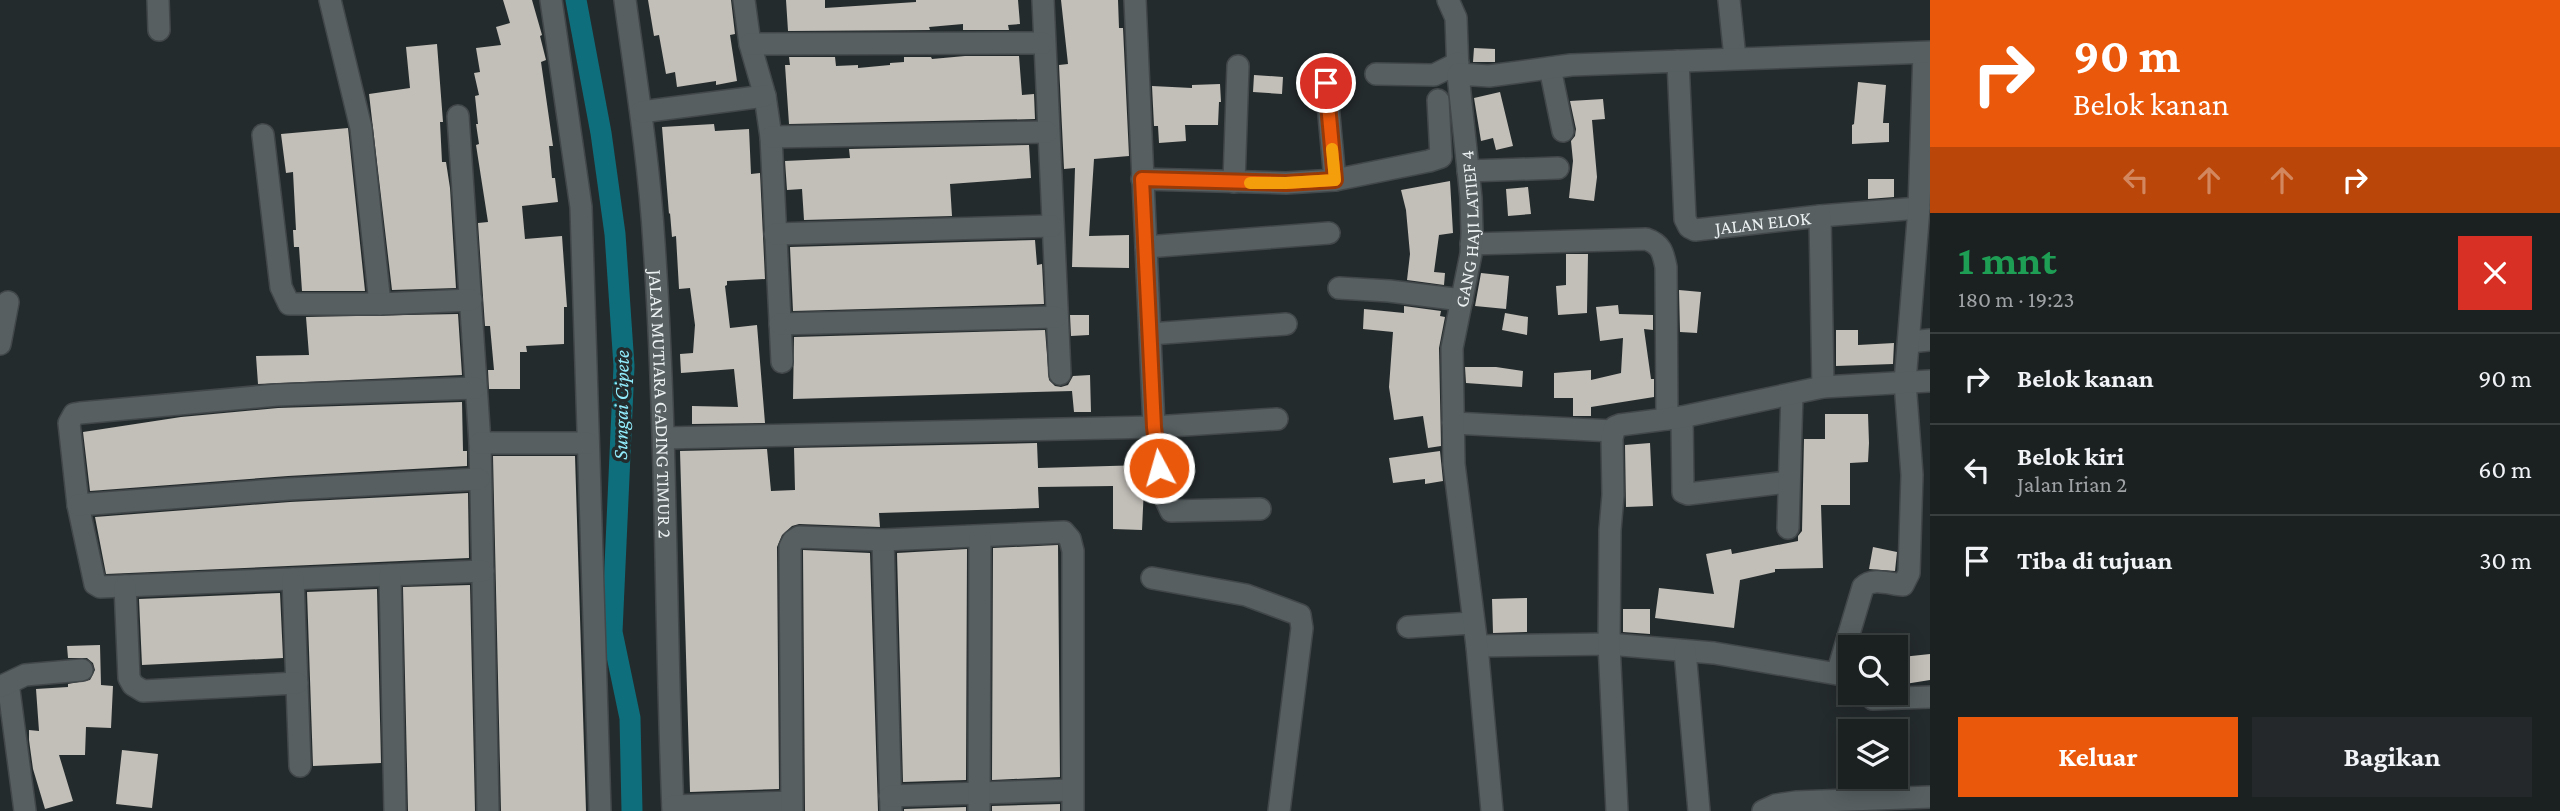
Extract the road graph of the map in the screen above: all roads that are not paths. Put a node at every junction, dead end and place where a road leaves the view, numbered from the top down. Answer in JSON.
{"nodes":[{"id":1,"x":158,"y":0,"type":"edge"},
{"id":2,"x":330,"y":0,"type":"edge"},
{"id":3,"x":551,"y":0,"type":"edge"},
{"id":4,"x":625,"y":0,"type":"edge"},
{"id":5,"x":744,"y":0,"type":"edge"},
{"id":6,"x":1042,"y":0,"type":"edge"},
{"id":7,"x":1135,"y":0,"type":"edge"},
{"id":8,"x":1448,"y":0,"type":"edge"},
{"id":9,"x":1730,"y":0,"type":"edge"},
{"id":10,"x":159,"y":30,"type":"dead end"},
{"id":11,"x":1043,"y":43,"type":"junction"},
{"id":12,"x":750,"y":44,"type":"junction"},
{"id":13,"x":1927,"y":52,"type":"edge"},
{"id":14,"x":1735,"y":58,"type":"junction"},
{"id":15,"x":1678,"y":61,"type":"junction"},
{"id":16,"x":1238,"y":66,"type":"dead end"},
{"id":17,"x":1550,"y":68,"type":"junction"},
{"id":18,"x":1458,"y":69,"type":"junction"},
{"id":19,"x":1376,"y":74,"type":"dead end"},
{"id":20,"x":1326,"y":83,"type":"dead end"},
{"id":21,"x":765,"y":96,"type":"junction"},
{"id":22,"x":1438,"y":100,"type":"dead end"},
{"id":23,"x":641,"y":112,"type":"junction"},
{"id":24,"x":458,"y":116,"type":"dead end"},
{"id":25,"x":1563,"y":131,"type":"dead end"},
{"id":26,"x":1047,"y":132,"type":"junction"},
{"id":27,"x":263,"y":135,"type":"dead end"},
{"id":28,"x":771,"y":137,"type":"junction"},
{"id":29,"x":1558,"y":168,"type":"dead end"},
{"id":30,"x":1468,"y":171,"type":"junction"},
{"id":31,"x":1142,"y":179,"type":"junction"},
{"id":32,"x":1335,"y":180,"type":"junction"},
{"id":33,"x":1234,"y":182,"type":"junction"},
{"id":34,"x":1919,"y":208,"type":"junction"},
{"id":35,"x":1820,"y":216,"type":"junction"},
{"id":36,"x":1052,"y":226,"type":"junction"},
{"id":37,"x":1329,"y":233,"type":"dead end"},
{"id":38,"x":775,"y":234,"type":"junction"},
{"id":39,"x":1471,"y":244,"type":"junction"},
{"id":40,"x":1146,"y":247,"type":"junction"},
{"id":41,"x":1339,"y":288,"type":"dead end"},
{"id":42,"x":471,"y":300,"type":"junction"},
{"id":43,"x":1462,"y":300,"type":"junction"},
{"id":44,"x":8,"y":302,"type":"dead end"},
{"id":45,"x":380,"y":304,"type":"junction"},
{"id":46,"x":1056,"y":317,"type":"junction"},
{"id":47,"x":780,"y":324,"type":"junction"},
{"id":48,"x":1286,"y":324,"type":"dead end"},
{"id":49,"x":1150,"y":334,"type":"junction"},
{"id":50,"x":1930,"y":340,"type":"edge"},
{"id":51,"x":1909,"y":342,"type":"junction"},
{"id":52,"x":0,"y":344,"type":"edge"},
{"id":53,"x":782,"y":362,"type":"dead end"},
{"id":54,"x":1060,"y":374,"type":"dead end"},
{"id":55,"x":1930,"y":381,"type":"edge"},
{"id":56,"x":1905,"y":382,"type":"junction"},
{"id":57,"x":1823,"y":387,"type":"junction"},
{"id":58,"x":475,"y":388,"type":"junction"},
{"id":59,"x":1792,"y":394,"type":"junction"},
{"id":60,"x":1674,"y":418,"type":"junction"},
{"id":61,"x":1277,"y":419,"type":"dead end"},
{"id":62,"x":1453,"y":424,"type":"junction"},
{"id":63,"x":1154,"y":427,"type":"junction"},
{"id":64,"x":1613,"y":431,"type":"junction"},
{"id":65,"x":664,"y":438,"type":"junction"},
{"id":66,"x":480,"y":443,"type":"junction"},
{"id":67,"x":587,"y":443,"type":"junction"},
{"id":68,"x":479,"y":479,"type":"junction"},
{"id":69,"x":1788,"y":482,"type":"junction"},
{"id":70,"x":78,"y":505,"type":"junction"},
{"id":71,"x":1261,"y":509,"type":"dead end"},
{"id":72,"x":1788,"y":528,"type":"dead end"},
{"id":73,"x":980,"y":537,"type":"junction"},
{"id":74,"x":883,"y":540,"type":"junction"},
{"id":75,"x":483,"y":571,"type":"junction"},
{"id":76,"x":390,"y":575,"type":"junction"},
{"id":77,"x":1152,"y":578,"type":"dead end"},
{"id":78,"x":293,"y":579,"type":"junction"},
{"id":79,"x":125,"y":586,"type":"junction"},
{"id":80,"x":1472,"y":623,"type":"junction"},
{"id":81,"x":1408,"y":627,"type":"dead end"},
{"id":82,"x":1853,"y":635,"type":"edge"},
{"id":83,"x":1609,"y":644,"type":"junction"},
{"id":84,"x":1477,"y":646,"type":"junction"},
{"id":85,"x":1685,"y":651,"type":"junction"},
{"id":86,"x":82,"y":670,"type":"dead end"},
{"id":87,"x":1838,"y":675,"type":"edge"},
{"id":88,"x":297,"y":683,"type":"junction"},
{"id":89,"x":1,"y":686,"type":"edge"},
{"id":90,"x":1930,"y":697,"type":"edge"},
{"id":91,"x":1908,"y":698,"type":"edge"},
{"id":92,"x":300,"y":766,"type":"dead end"},
{"id":93,"x":1930,"y":797,"type":"edge"},
{"id":94,"x":1072,"y":800,"type":"edge"},
{"id":95,"x":979,"y":802,"type":"edge"},
{"id":96,"x":890,"y":803,"type":"edge"},
{"id":97,"x":792,"y":806,"type":"edge"},
{"id":98,"x":673,"y":808,"type":"edge"},
{"id":99,"x":25,"y":811,"type":"edge"},
{"id":100,"x":396,"y":811,"type":"edge"},
{"id":101,"x":488,"y":811,"type":"edge"},
{"id":102,"x":600,"y":811,"type":"edge"},
{"id":103,"x":1279,"y":811,"type":"edge"},
{"id":104,"x":1493,"y":811,"type":"edge"},
{"id":105,"x":1617,"y":811,"type":"edge"},
{"id":106,"x":1699,"y":811,"type":"edge"},
{"id":107,"x":1763,"y":811,"type":"edge"}],
"edges":[{"from":1,"to":10,"type":"street"},
{"from":2,"to":45,"type":"street"},
{"from":3,"to":67,"type":"street"},
{"from":4,"to":23,"type":"street","name":"JALAN MUTIARA GADING TIMUR 2"},
{"from":5,"to":12,"type":"street"},
{"from":6,"to":11,"type":"street"},
{"from":7,"to":31,"type":"street"},
{"from":8,"to":18,"type":"street","name":"GANG HAJI LATIEF 4"},
{"from":9,"to":14,"type":"street"},
{"from":11,"to":12,"type":"street"},
{"from":11,"to":26,"type":"street"},
{"from":12,"to":21,"type":"street"},
{"from":13,"to":14,"type":"street"},
{"from":13,"to":34,"type":"street"},
{"from":14,"to":15,"type":"street"},
{"from":15,"to":17,"type":"street"},
{"from":15,"to":35,"type":"street","name":"JALAN ELOK"},
{"from":16,"to":33,"type":"street"},
{"from":17,"to":18,"type":"street"},
{"from":17,"to":25,"type":"street"},
{"from":18,"to":19,"type":"street"},
{"from":18,"to":30,"type":"street","name":"GANG HAJI LATIEF 4"},
{"from":20,"to":32,"type":"street"},
{"from":21,"to":23,"type":"street"},
{"from":21,"to":28,"type":"street"},
{"from":22,"to":32,"type":"street"},
{"from":23,"to":65,"type":"street","name":"JALAN MUTIARA GADING TIMUR 2"},
{"from":24,"to":42,"type":"street"},
{"from":26,"to":28,"type":"street"},
{"from":26,"to":36,"type":"street"},
{"from":27,"to":45,"type":"street"},
{"from":28,"to":38,"type":"street"},
{"from":29,"to":30,"type":"street"},
{"from":30,"to":39,"type":"street","name":"GANG HAJI LATIEF 4"},
{"from":31,"to":33,"type":"street"},
{"from":31,"to":40,"type":"street"},
{"from":32,"to":33,"type":"street"},
{"from":34,"to":35,"type":"street","name":"JALAN ELOK"},
{"from":34,"to":51,"type":"street"},
{"from":35,"to":57,"type":"street"},
{"from":36,"to":38,"type":"street"},
{"from":36,"to":46,"type":"street"},
{"from":37,"to":40,"type":"street"},
{"from":38,"to":47,"type":"street"},
{"from":39,"to":43,"type":"street","name":"GANG HAJI LATIEF 4"},
{"from":39,"to":60,"type":"street"},
{"from":40,"to":49,"type":"street"},
{"from":41,"to":43,"type":"street"},
{"from":42,"to":45,"type":"street"},
{"from":42,"to":58,"type":"street"},
{"from":43,"to":62,"type":"street","name":"GANG HAJI LATIEF 4"},
{"from":44,"to":52,"type":"street"},
{"from":46,"to":47,"type":"street"},
{"from":46,"to":54,"type":"street"},
{"from":47,"to":53,"type":"street"},
{"from":48,"to":49,"type":"street"},
{"from":49,"to":63,"type":"street"},
{"from":50,"to":51,"type":"street"},
{"from":51,"to":56,"type":"street"},
{"from":55,"to":56,"type":"street"},
{"from":56,"to":57,"type":"street"},
{"from":56,"to":82,"type":"street"},
{"from":57,"to":59,"type":"street"},
{"from":58,"to":66,"type":"street"},
{"from":58,"to":70,"type":"street"},
{"from":59,"to":60,"type":"street"},
{"from":59,"to":69,"type":"street"},
{"from":60,"to":64,"type":"street"},
{"from":60,"to":69,"type":"street"},
{"from":61,"to":63,"type":"street"},
{"from":62,"to":64,"type":"street"},
{"from":62,"to":80,"type":"street","name":"GANG HAJI LATIEF 4"},
{"from":63,"to":65,"type":"street"},
{"from":63,"to":71,"type":"street"},
{"from":64,"to":83,"type":"street"},
{"from":65,"to":98,"type":"street","name":"JALAN MUTIARA GADING TIMUR 2"},
{"from":66,"to":67,"type":"street"},
{"from":66,"to":68,"type":"street"},
{"from":67,"to":102,"type":"street"},
{"from":68,"to":70,"type":"street"},
{"from":68,"to":75,"type":"street"},
{"from":69,"to":72,"type":"street"},
{"from":70,"to":79,"type":"street"},
{"from":73,"to":74,"type":"street"},
{"from":73,"to":94,"type":"street"},
{"from":73,"to":95,"type":"street"},
{"from":74,"to":96,"type":"street"},
{"from":74,"to":97,"type":"street"},
{"from":75,"to":76,"type":"street"},
{"from":75,"to":101,"type":"street"},
{"from":76,"to":78,"type":"street"},
{"from":76,"to":100,"type":"street"},
{"from":77,"to":103,"type":"street"},
{"from":78,"to":79,"type":"street"},
{"from":78,"to":88,"type":"street"},
{"from":79,"to":88,"type":"street"},
{"from":80,"to":81,"type":"street"},
{"from":80,"to":84,"type":"street","name":"GANG HAJI LATIEF 4"},
{"from":83,"to":84,"type":"street"},
{"from":83,"to":85,"type":"street"},
{"from":83,"to":105,"type":"street"},
{"from":84,"to":104,"type":"street","name":"GANG HAJI LATIEF 4"},
{"from":85,"to":87,"type":"street"},
{"from":85,"to":106,"type":"street"},
{"from":86,"to":89,"type":"street"},
{"from":88,"to":92,"type":"street"},
{"from":89,"to":99,"type":"street"},
{"from":90,"to":91,"type":"street"},
{"from":93,"to":107,"type":"street"},
{"from":94,"to":95,"type":"street"},
{"from":95,"to":96,"type":"street"},
{"from":97,"to":98,"type":"street"}]}
